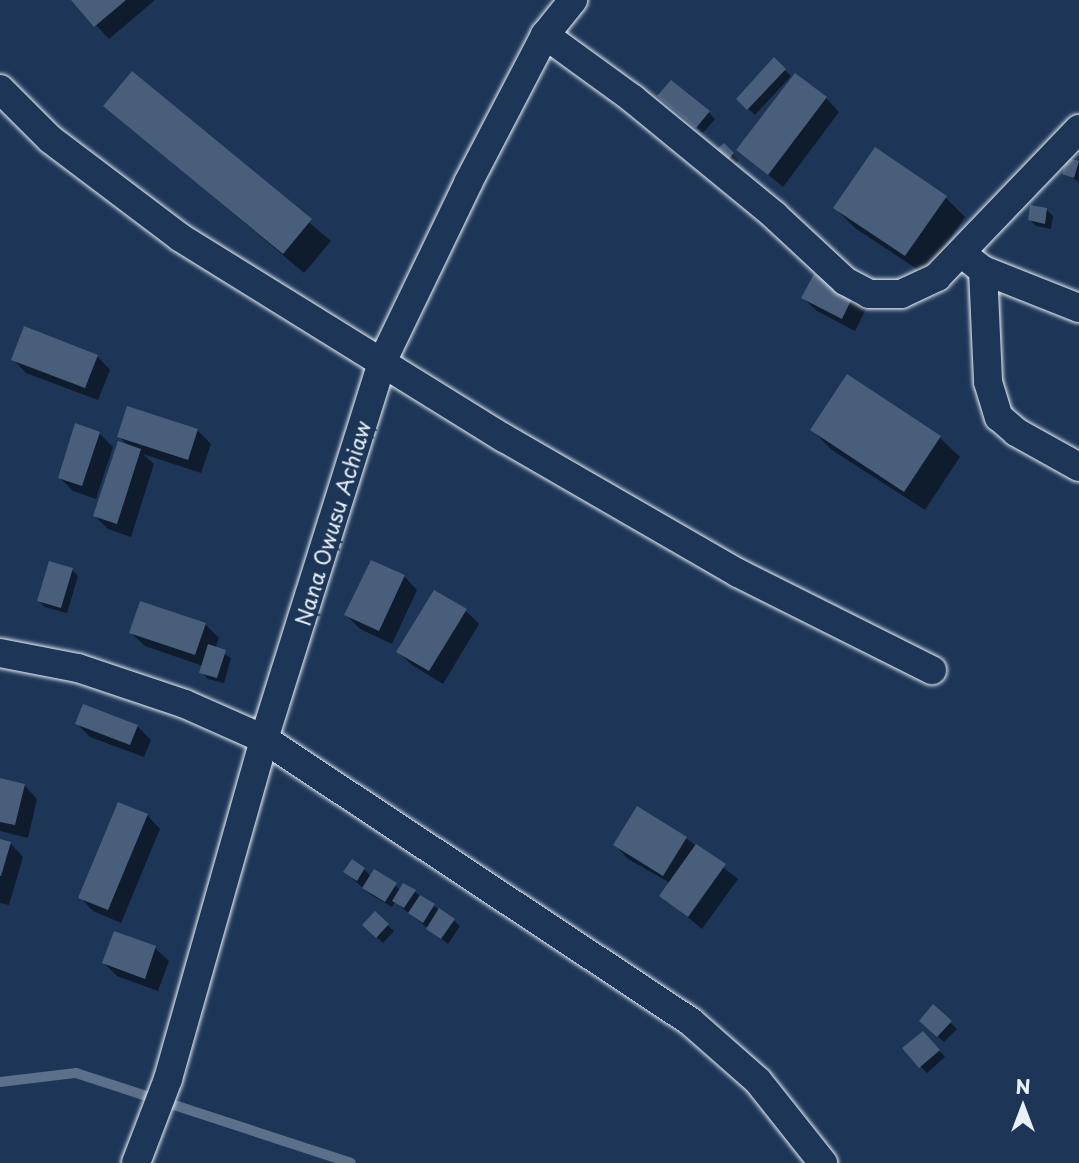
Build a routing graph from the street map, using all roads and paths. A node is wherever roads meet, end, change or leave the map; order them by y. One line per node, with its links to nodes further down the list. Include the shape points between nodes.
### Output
1 (573, 0): 2 (street, Nana Owusu Achiaw)
2 (545, 35): 5 (street, via 633,99 774,215 845,281 869,294 901,294); 7 (street, Nana Owusu Achiaw)
3 (0, 89): 7 (street, via 50,139 181,238)
4 (1079, 129): 5 (street)
5 (973, 262): 6 (street); 8 (street, via 988,382 999,417 1016,432)
6 (1079, 308)
7 (382, 362): 10 (street, via 738,573); 11 (street, Nana Owusu Achiaw)
8 (1079, 467)
9 (0, 653): 11 (street, via 78,668 185,704)
10 (932, 670)
11 (264, 739): 12 (street, Nana Owusu Achiaw, via 168,1079); 13 (street, via 691,1022 758,1081)
12 (140, 1152)
13 (823, 1163)

